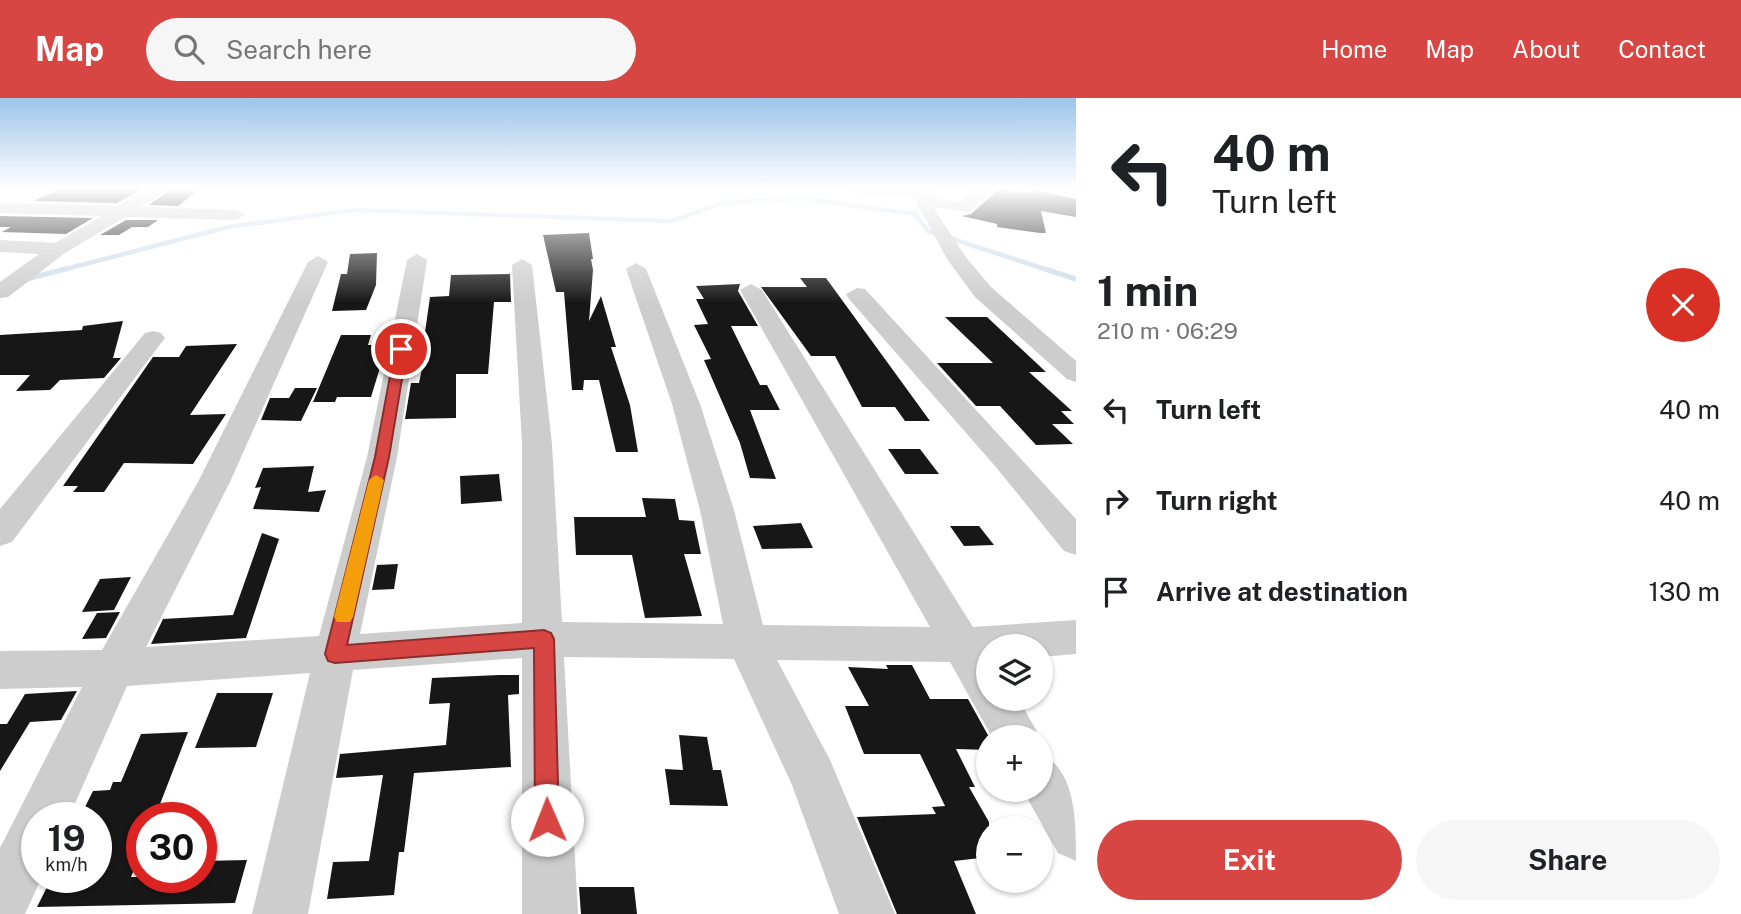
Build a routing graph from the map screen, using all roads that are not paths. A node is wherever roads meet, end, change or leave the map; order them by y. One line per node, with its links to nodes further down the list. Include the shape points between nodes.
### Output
1 (92, 227): 4 (street)
2 (937, 227): 13 (street, via 983,292)
3 (0, 246): 4 (street)
4 (58, 248): 10 (street)
5 (417, 260): 20 (street, via 382,457)
6 (318, 262): 21 (street, via 214,482)
7 (522, 265): 17 (street, via 537,444)
8 (636, 269): 18 (street, via 686,404)
9 (751, 290): 19 (street)
10 (0, 292)
11 (857, 294): 15 (street)
12 (153, 338): 14 (street)
13 (1076, 374)
14 (0, 533)
15 (1076, 542)
16 (1076, 637): 19 (street)
17 (544, 639): 18 (street); 20 (street); 30 (street)
18 (748, 643): 19 (street); 31 (street, via 813,777)
19 (961, 645): 22 (street)
20 (335, 654): 21 (street); 29 (street)
21 (114, 668): 23 (street); 25 (street)
22 (976, 669)
23 (0, 670)
24 (1053, 797): 26 (street)
25 (50, 802)
26 (1076, 835)
27 (21, 863): 28 (street)
28 (0, 906)
29 (280, 914)
30 (550, 914)
31 (867, 914)

